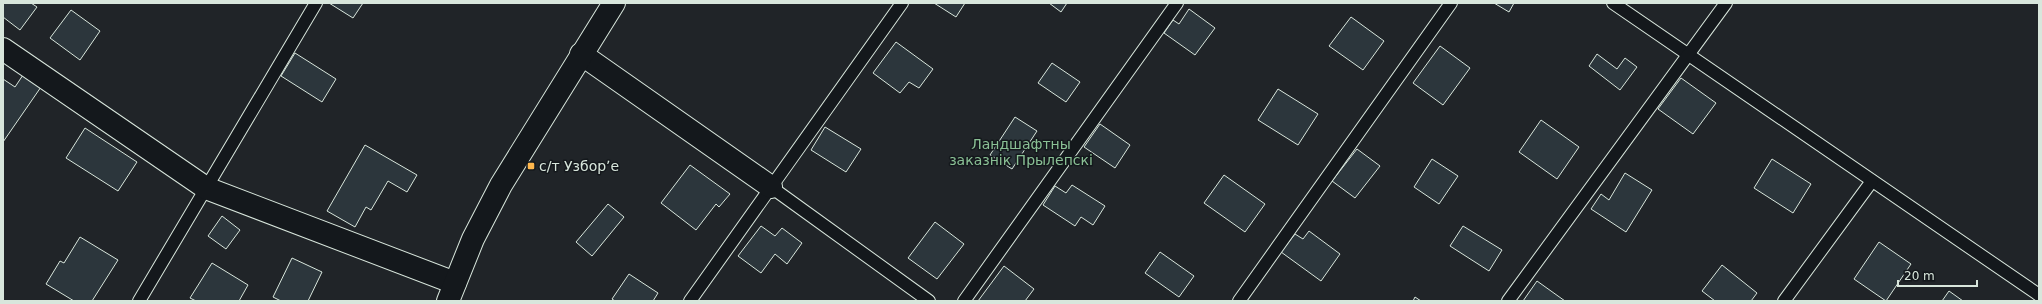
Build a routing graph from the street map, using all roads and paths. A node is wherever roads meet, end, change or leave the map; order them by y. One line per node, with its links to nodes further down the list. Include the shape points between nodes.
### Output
1 (316, 3): 13 (lane)
2 (614, 3): 9 (street)
3 (902, 3): 12 (lane)
4 (1177, 3): 19 (lane)
5 (1451, 3): 20 (lane)
6 (1613, 3): 10 (lane)
7 (1726, 3): 10 (lane)
8 (3, 49): 13 (street)
9 (581, 54): 12 (street); 14 (street, via 501,185 473,239)
10 (1689, 55): 11 (lane); 21 (lane)
11 (1872, 181): 15 (lane); 22 (lane)
12 (771, 187): 17 (lane); 18 (lane)
13 (206, 188): 14 (street); 16 (lane)
14 (451, 292)
15 (2039, 295)
16 (139, 301)
17 (690, 301)
18 (930, 301)
19 (964, 301)
20 (1239, 301)
21 (1508, 301)
22 (1784, 301)

